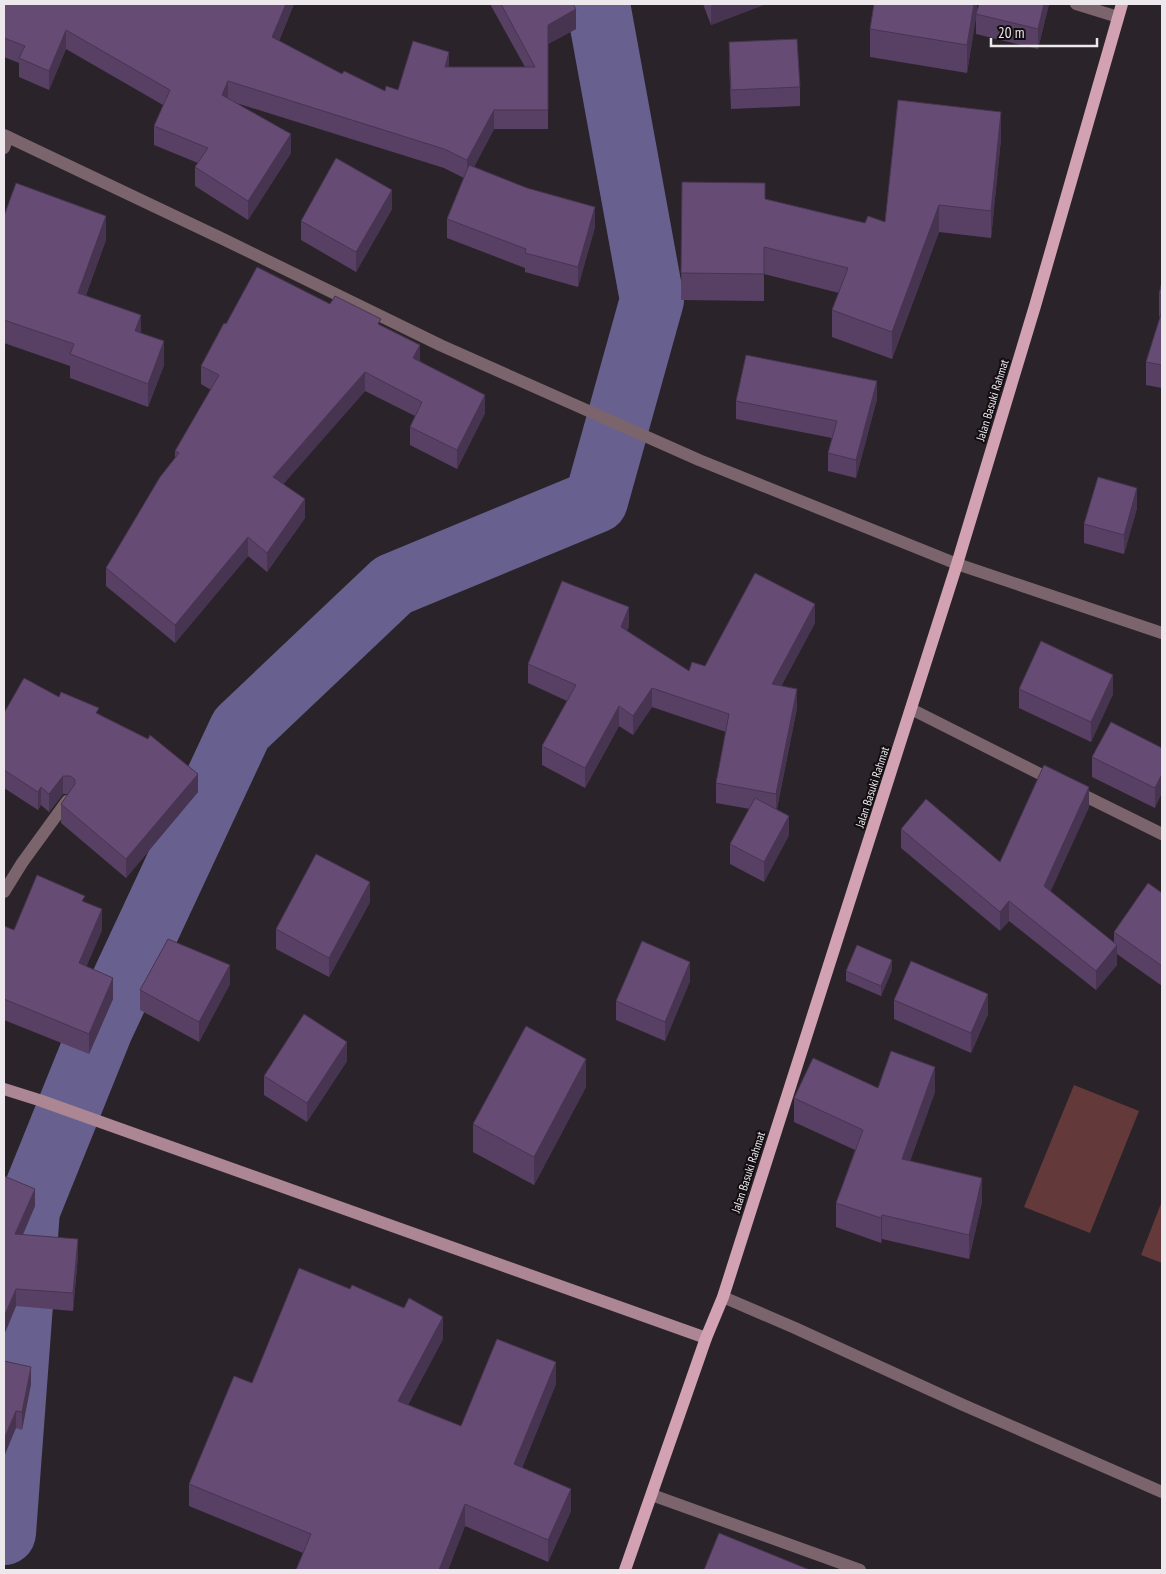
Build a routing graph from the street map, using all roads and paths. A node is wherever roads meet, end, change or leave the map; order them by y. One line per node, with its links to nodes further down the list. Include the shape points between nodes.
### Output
1 (1076, 4): 3 (street)
2 (1122, 4): 3 (main road, Jalan Basuki Rahmat)
3 (1118, 17): 5 (main road, Jalan Basuki Rahmat)
4 (5, 140): 5 (street, via 225,240 440,345 608,420)
5 (957, 564): 6 (street); 7 (main road, Jalan Basuki Rahmat)
6 (1162, 632)
7 (911, 709): 9 (street); 12 (main road, Jalan Basuki Rahmat)
8 (67, 801): 10 (street)
9 (1162, 834)
10 (4, 892)
11 (4, 1089): 13 (main road)
12 (723, 1297): 13 (main road, Jalan Basuki Rahmat); 14 (street)
13 (706, 1338): 15 (main road, Jalan Basuki Rahmat)
14 (1162, 1492)
15 (652, 1495): 16 (main road, Jalan Basuki Rahmat); 17 (street)
16 (625, 1570)
17 (860, 1570)

